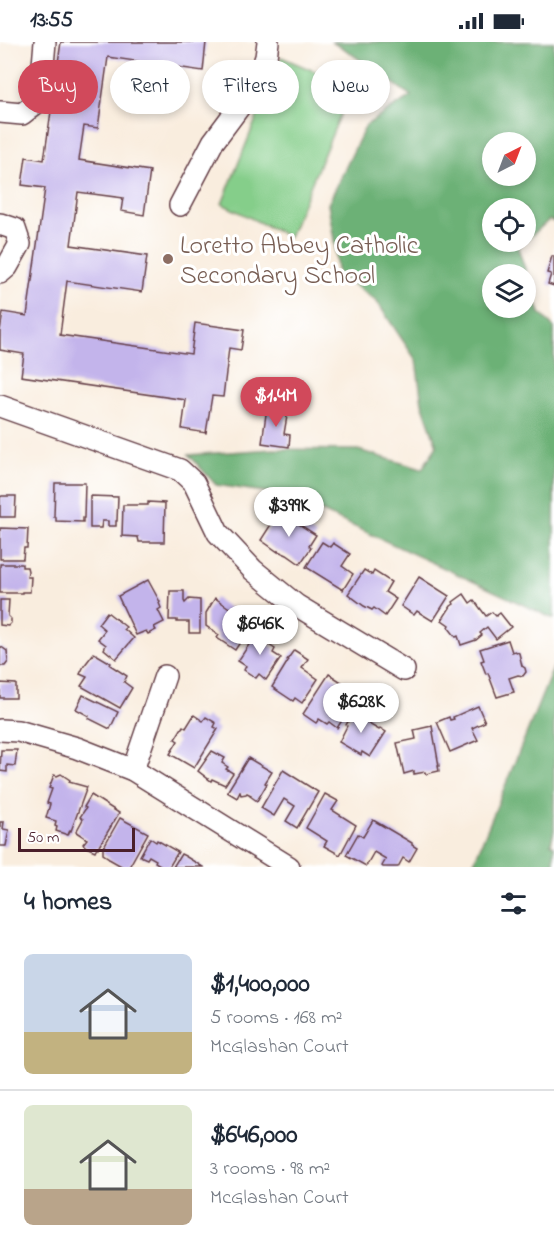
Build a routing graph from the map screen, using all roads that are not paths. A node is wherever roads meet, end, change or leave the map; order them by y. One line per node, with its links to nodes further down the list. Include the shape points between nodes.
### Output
1 (45, 42): 3 (street, via 40,100 22,114)
2 (268, 42): 4 (street, via 257,83 213,142)
3 (0, 112)
4 (180, 205)
5 (0, 224): 6 (street, via 15,229 20,244 8,267)
6 (0, 273)
7 (0, 406): 8 (street, via 180,470 194,483 218,533 253,570 296,605)
8 (404, 670)
9 (165, 676): 11 (street)
10 (0, 730): 11 (street, via 18,731 77,748)
11 (133, 770): 12 (street)
12 (289, 867)

